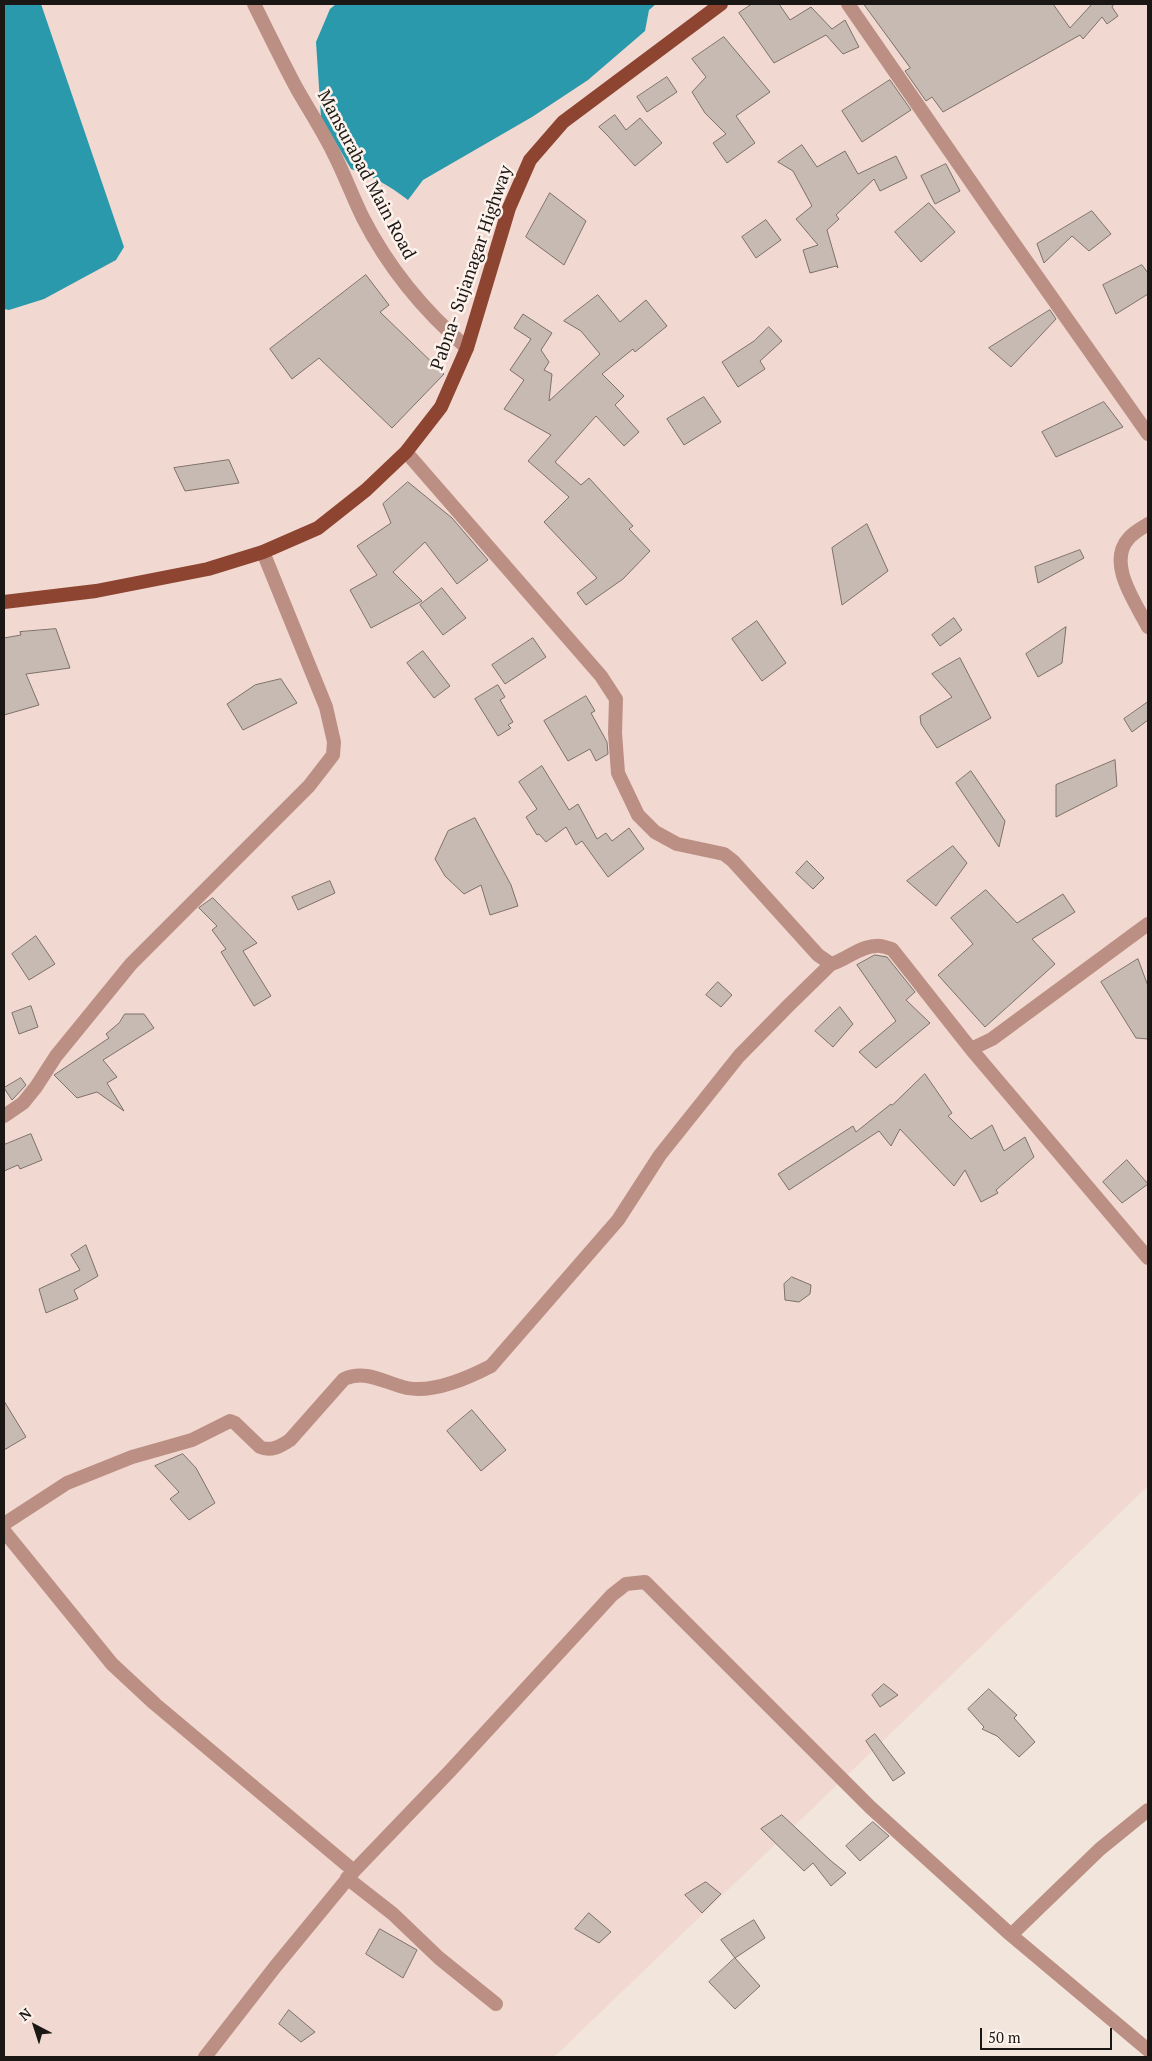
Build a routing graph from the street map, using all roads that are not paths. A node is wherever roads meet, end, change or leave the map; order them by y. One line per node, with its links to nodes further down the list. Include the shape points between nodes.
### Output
1 (254, 4): 4 (street, Mansurabad Main Road, via 386,256 422,306)
2 (721, 4): 4 (main road, Pabna- Sujanagar Highway, via 563,122 530,160 509,208)
3 (848, 4): 5 (street)
4 (467, 348): 6 (main road, Pabna- Sujanagar Highway, via 441,406)
5 (1148, 434)
6 (406, 452): 8 (main road, Pabna- Sujanagar Highway, via 366,490 318,528); 12 (street, via 601,676 616,699 618,773 638,815 655,832 677,844 724,854 818,955)
7 (1148, 524): 10 (street, via 1129,538 1121,552 1127,584)
8 (263, 552): 9 (main road, Pabna- Sujanagar Highway, via 208,569 96,591); 14 (street, via 326,707 334,742 333,755 309,786 131,964 56,1056 23,1103)
9 (4, 602)
10 (1148, 627)
11 (1148, 924): 13 (street, via 992,1039)
12 (831, 964): 13 (street, via 861,949 876,946 892,949); 16 (street, via 739,1056 660,1155 618,1220 491,1366 468,1378 434,1387 408,1388 354,1375 344,1379 290,1440 279,1448 260,1447 230,1421 192,1440 132,1457 67,1483)
13 (971, 1049): 15 (street)
14 (4, 1116)
15 (1148, 1258)
16 (4, 1524)
17 (4, 1531): 19 (street, via 112,1664)
18 (1148, 1810): 20 (street, via 1100,1849)
19 (350, 1874): 20 (street, via 450,1772 612,1595 626,1584 645,1582 870,1807); 21 (street, via 439,1958); 23 (street)
20 (1011, 1935): 22 (street)
21 (496, 2004)
22 (1148, 2050)
23 (205, 2057)

